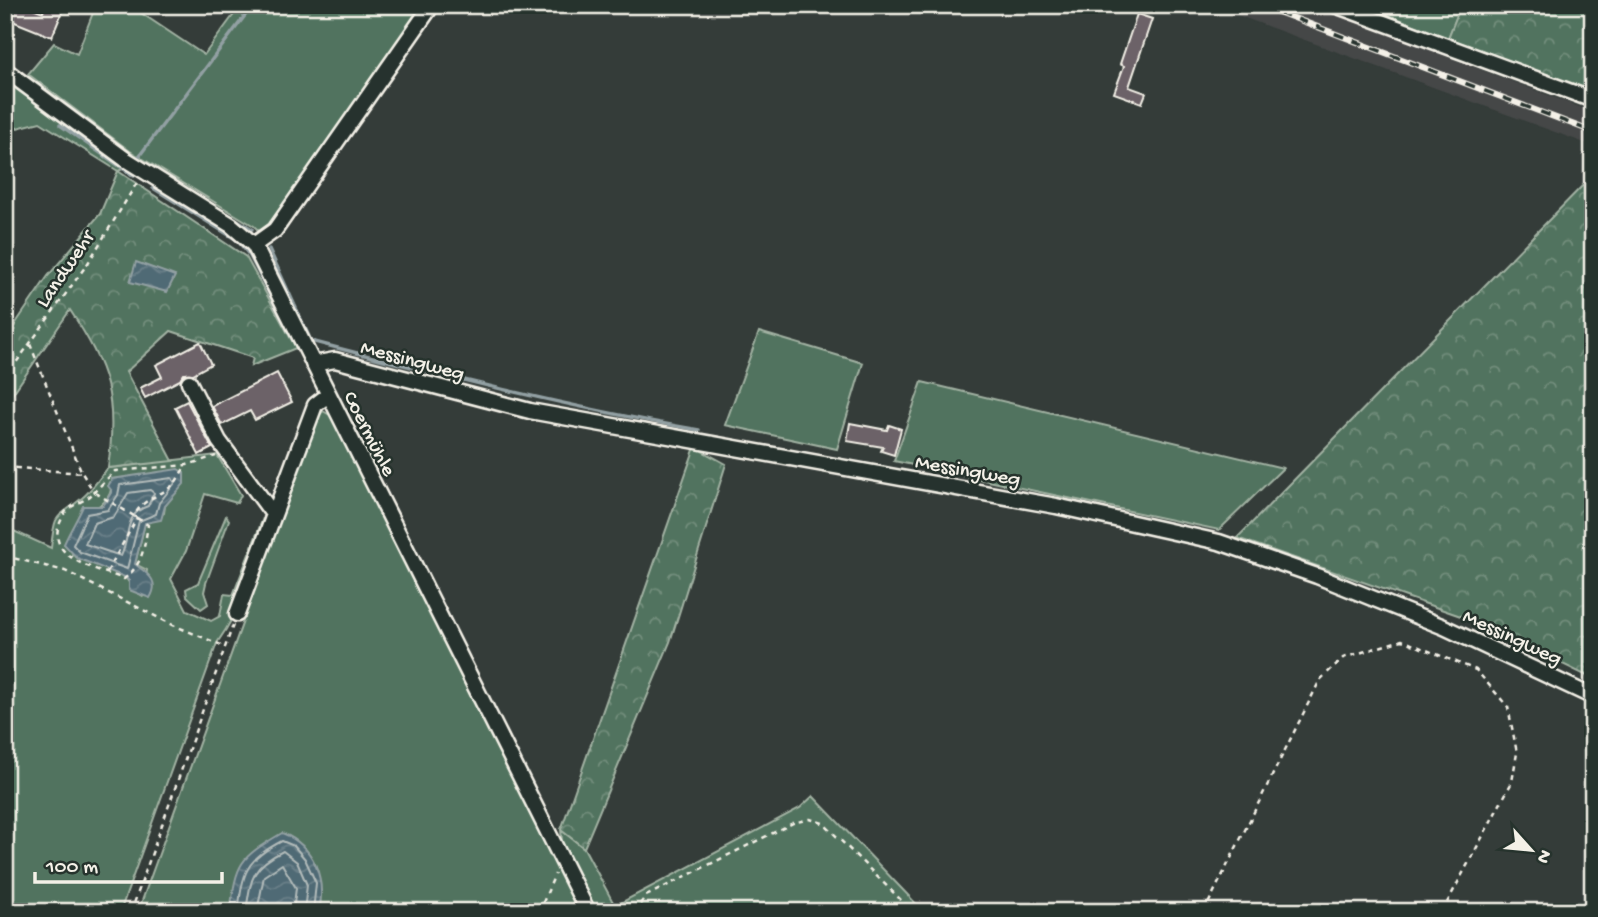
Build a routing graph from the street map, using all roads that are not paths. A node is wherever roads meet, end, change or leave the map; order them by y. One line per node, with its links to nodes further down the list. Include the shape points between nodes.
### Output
1 (432, 5): 5 (street, via 275,230)
2 (1335, 5): 4 (street)
3 (5, 69): 5 (street, Coermühle, via 144,172 231,225)
4 (1593, 100)
5 (254, 245): 6 (street, Coermühle)
6 (313, 364): 8 (street, Coermühle); 11 (street, Messingweg, via 335,360 530,411 1056,506 1219,542 1444,627)
7 (189, 382): 9 (street, via 219,441)
8 (328, 395): 9 (street, via 315,405); 12 (street, Coermühle)
9 (273, 514): 10 (street)
10 (237, 614)
11 (1593, 697)
12 (588, 912)

